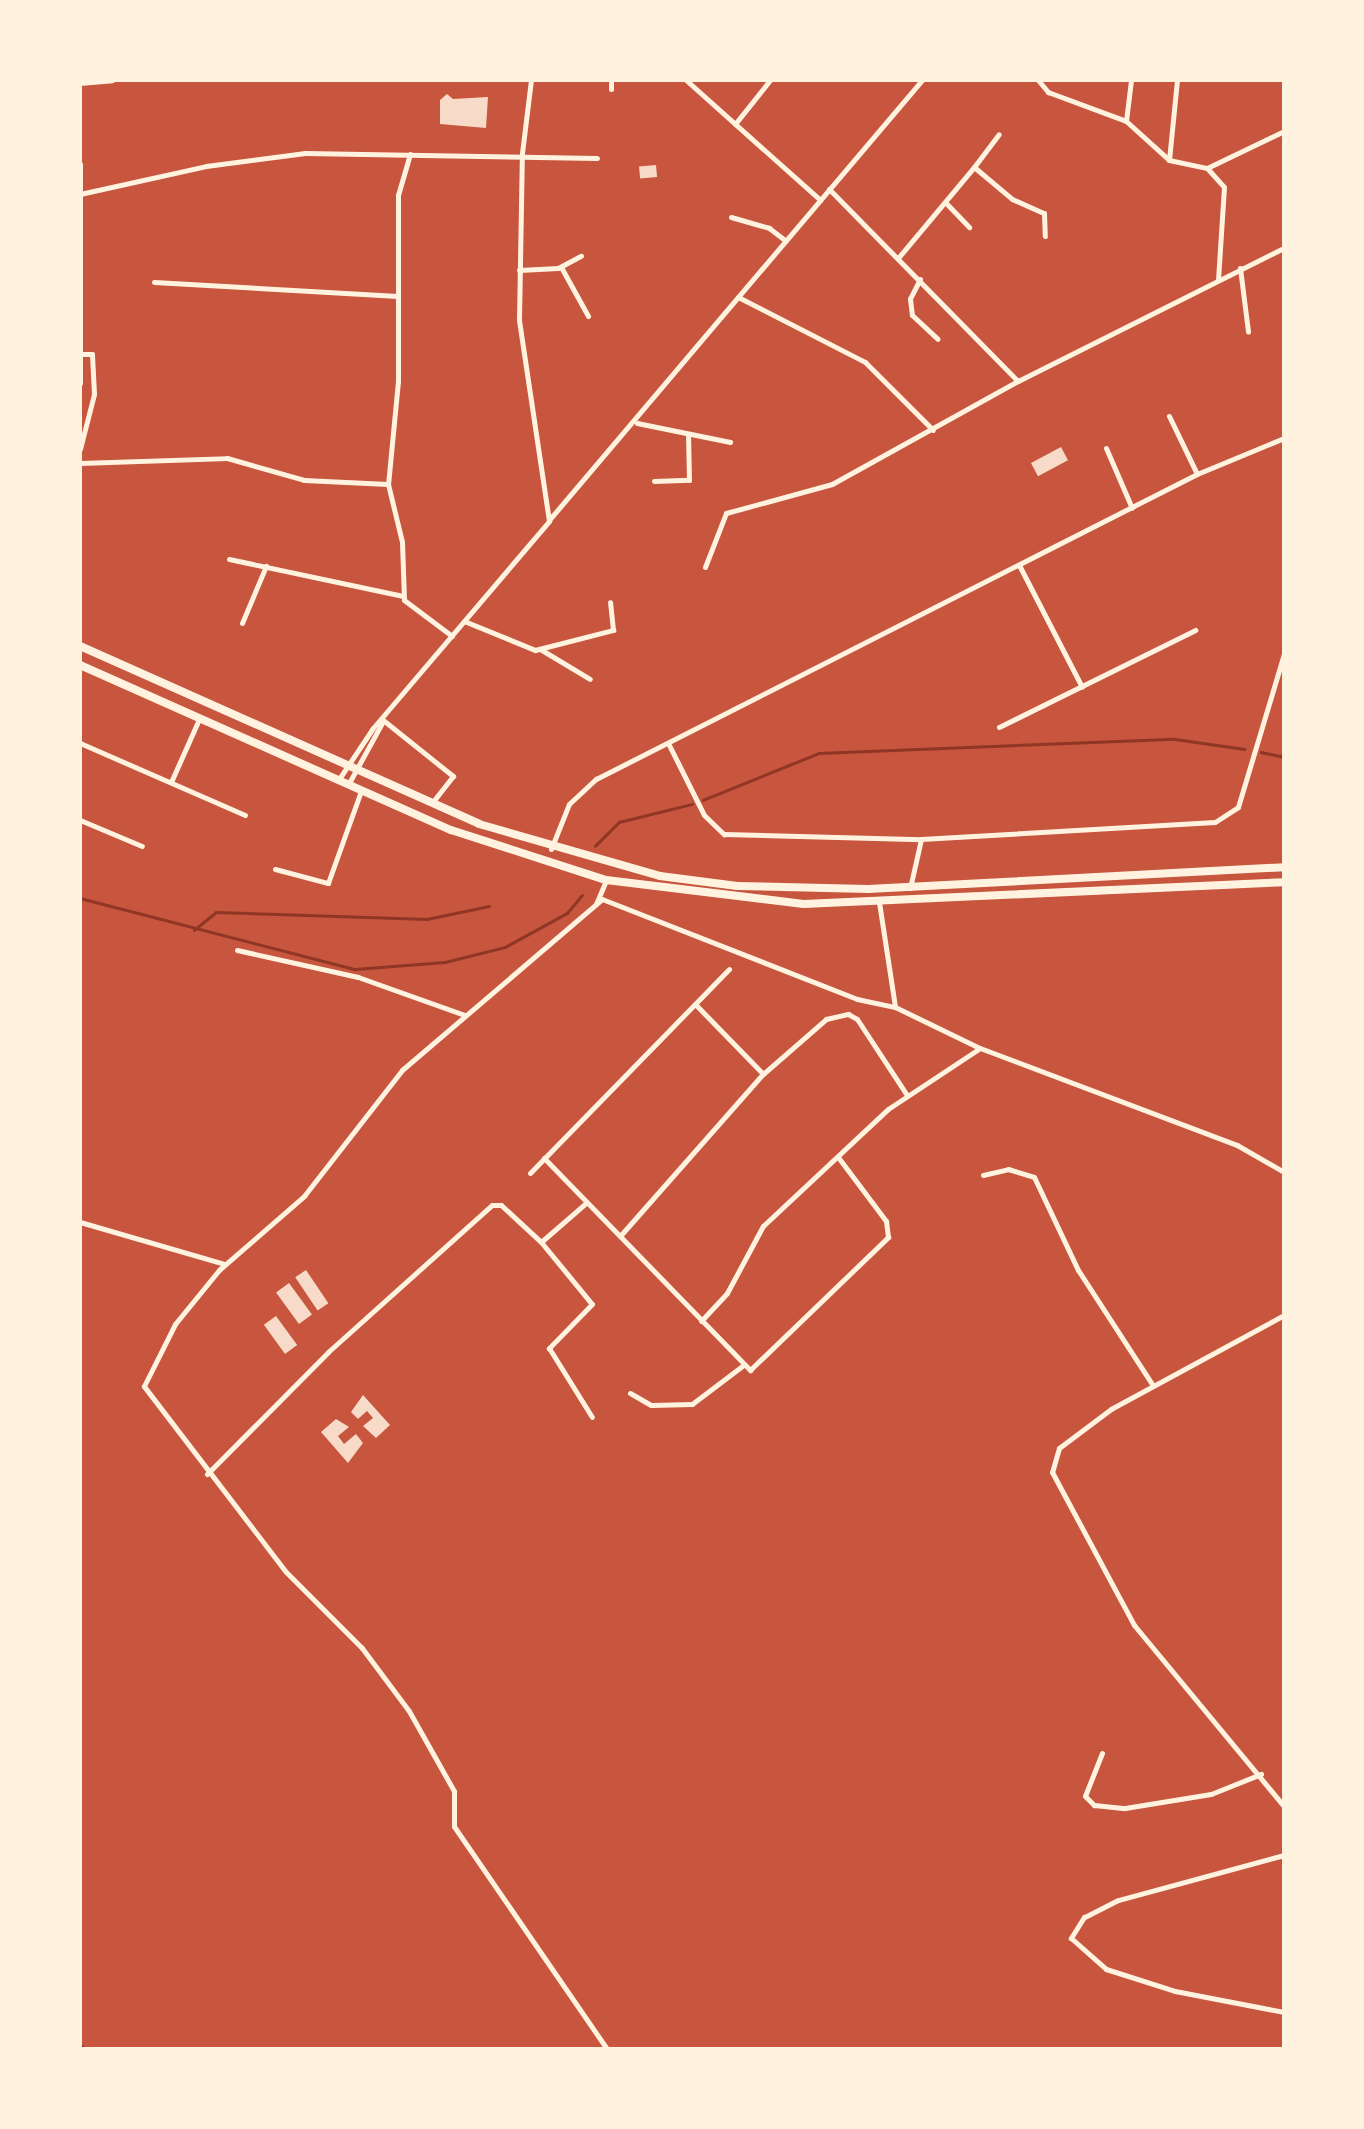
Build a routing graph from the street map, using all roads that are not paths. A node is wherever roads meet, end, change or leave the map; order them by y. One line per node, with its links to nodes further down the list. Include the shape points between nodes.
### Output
1 (112, 80): 10 (street)
2 (531, 80): 17 (street)
3 (612, 80): 11 (street)
4 (686, 80): 13 (street)
5 (770, 80): 13 (street)
6 (922, 80): 23 (street)
7 (1038, 80): 12 (street, via 1048,92)
8 (1131, 80): 12 (street)
9 (1177, 80): 19 (street)
10 (80, 83)
11 (611, 89)
12 (1126, 120): 19 (street)
13 (735, 124): 25 (street)
14 (1284, 131): 22 (street)
15 (999, 134): 21 (street)
16 (410, 154): 17 (street); 24 (street, via 305,153 206,166); 40 (street, via 398,196)
17 (522, 154): 18 (street); 36 (street)
18 (597, 158)
19 (1169, 160): 22 (street)
20 (80, 164): 24 (street)
21 (974, 167): 26 (street); 29 (street, via 1012,199 1044,213)
22 (1207, 168): 38 (street, via 1228,194)
23 (829, 189): 25 (street); 33 (street)
24 (82, 194): 45 (street)
25 (820, 200): 30 (street)
26 (945, 202): 28 (street); 33 (street)
27 (732, 217): 30 (street)
28 (969, 226)
29 (1045, 236)
30 (786, 240): 41 (street)
31 (1284, 248): 35 (street)
32 (582, 256): 34 (street)
33 (898, 258): 37 (street)
34 (562, 267): 36 (street); 42 (street)
35 (1240, 268): 38 (street); 43 (street)
36 (519, 270): 61 (street, via 524,362)
37 (920, 279): 44 (street, via 910,299 912,315); 46 (street)
38 (1218, 279): 46 (street)
39 (154, 282): 40 (street)
40 (398, 296): 59 (street)
41 (738, 298): 49 (street); 50 (street, via 865,362)
42 (588, 316)
43 (1248, 331)
44 (938, 339)
45 (82, 354): 47 (street); 55 (street, via 92,354 94,394)
46 (1018, 381): 50 (street)
47 (80, 384)
48 (1168, 416): 57 (street)
49 (636, 423): 51 (street); 61 (street)
50 (933, 430): 65 (street, via 832,484 722,515)
51 (688, 434): 53 (street); 58 (street, via 689,480)
52 (1284, 438): 57 (street)
53 (730, 442)
54 (1106, 448): 60 (street)
55 (80, 449)
56 (80, 463): 59 (street, via 227,458 304,480)
57 (1197, 474): 60 (street)
58 (654, 480)
59 (388, 484): 66 (street, via 402,542)
60 (1132, 508): 63 (street)
61 (549, 521): 68 (street)
62 (229, 559): 64 (street)
63 (1020, 565): 77 (street); 82 (street)
64 (266, 566): 66 (street); 69 (street)
65 (705, 567)
66 (403, 596): 71 (street)
67 (610, 602): 73 (street, via 613,630)
68 (464, 621): 71 (street); 73 (street)
69 (242, 623)
70 (1195, 630): 77 (street)
71 (452, 636): 79 (street)
72 (80, 646): 83 (main road)
73 (540, 649): 76 (street)
74 (1284, 654): 91 (street, via 1244,792 1228,817 1177,826)
75 (80, 666): 78 (main road)
76 (590, 680)
77 (1082, 688): 80 (street)
78 (199, 719): 85 (street); 86 (main road)
79 (383, 720): 83 (street); 84 (street); 88 (street, via 453,776)
80 (999, 726)
81 (80, 742): 85 (street)
82 (668, 743): 91 (street, via 704,815 724,834); 93 (street, via 575,796)
83 (346, 765): 84 (main road); 86 (street)
84 (356, 769): 86 (street); 88 (main road)
85 (171, 782): 89 (street)
86 (344, 782): 87 (main road)
87 (360, 791): 95 (street, via 328,883); 96 (main road, via 491,845)
88 (432, 803): 93 (main road)
89 (245, 816)
90 (80, 820): 92 (street)
91 (921, 840): 98 (street)
92 (142, 846)
93 (551, 849): 98 (main road, via 660,876 737,886)
94 (1284, 867): 98 (main road)
95 (275, 869)
96 (606, 880): 99 (main road, via 732,899); 100 (street)
97 (1284, 882): 99 (main road)
98 (910, 888)
99 (879, 902): 104 (street)
100 (596, 904): 104 (street, via 607,899 857,1000); 105 (street)
101 (237, 950): 105 (street, via 358,977)
102 (730, 968): 103 (street)
103 (696, 1005): 107 (street); 110 (street)
104 (895, 1007): 106 (street)
105 (465, 1014): 118 (street, via 388,1086 304,1196)
106 (980, 1048): 108 (street, via 950,1074); 111 (street, via 1237,1145)
107 (763, 1074): 108 (street, via 826,1019 848,1014); 116 (street)
108 (908, 1095): 109 (street)
109 (838, 1157): 120 (street, via 762,1226 727,1294); 121 (street, via 886,1221 884,1248 755,1368)
110 (544, 1158): 112 (street); 114 (street)
111 (1284, 1172)
112 (530, 1173)
113 (983, 1174): 122 (street, via 1008,1169 1034,1177 1078,1270)
114 (586, 1203): 116 (street); 117 (street)
115 (80, 1222): 118 (street)
116 (620, 1236): 120 (street)
117 (541, 1242): 124 (street, via 592,1304 549,1348); 125 (street, via 501,1205 492,1205 341,1340)
118 (225, 1264): 125 (street, via 175,1324 144,1386)
119 (1284, 1315): 122 (street)
120 (700, 1322): 121 (street)
121 (742, 1366): 123 (street, via 692,1404 652,1405)
122 (1152, 1384): 127 (street, via 1060,1448 1052,1472 1134,1626)
123 (630, 1394)
124 (592, 1417)
125 (207, 1474): 131 (street, via 410,1712 454,1791 454,1826)
126 (1102, 1753): 127 (street, via 1085,1796 1094,1805 1125,1808 1210,1794)
127 (1261, 1774): 128 (street)
128 (1284, 1806)
129 (1284, 1855): 130 (street, via 1118,1900 1084,1917 1071,1938 1106,1969)
130 (1284, 2012)
131 (607, 2049)

